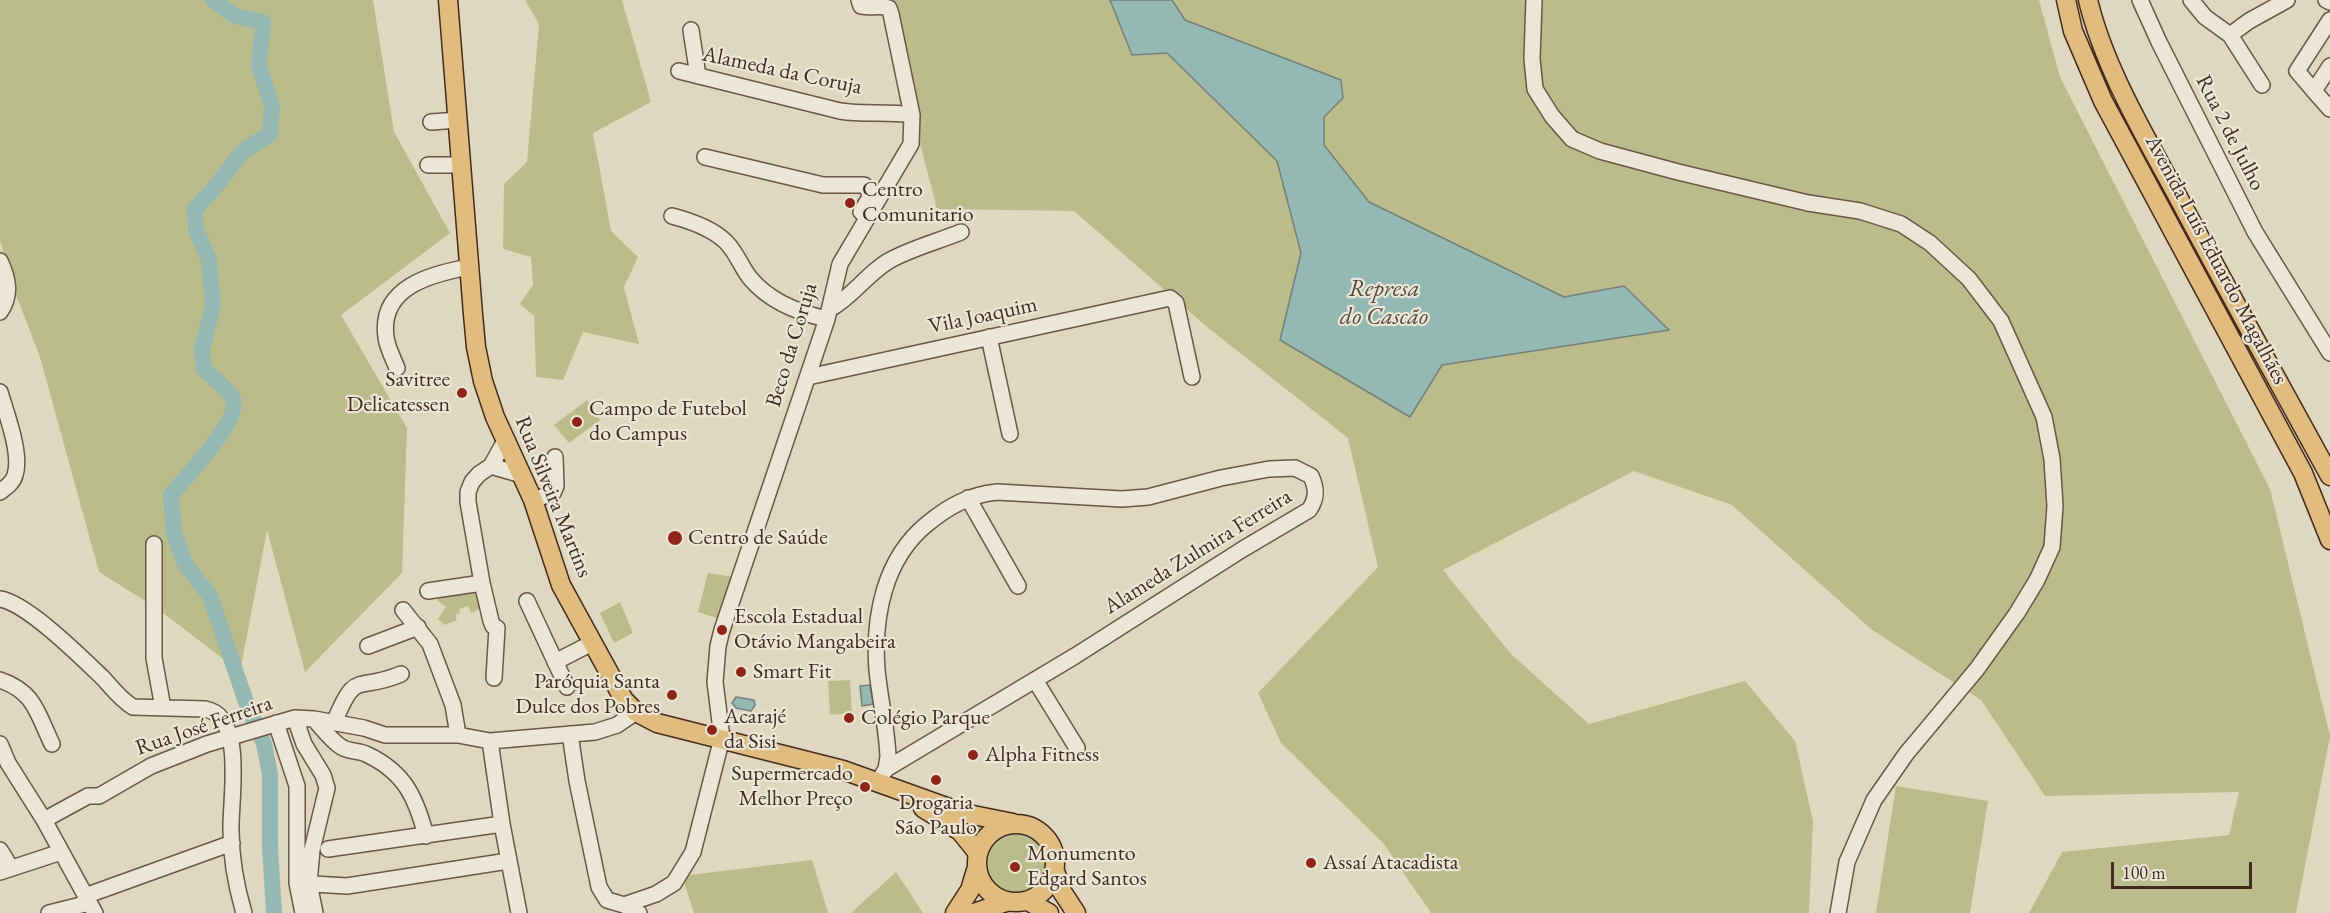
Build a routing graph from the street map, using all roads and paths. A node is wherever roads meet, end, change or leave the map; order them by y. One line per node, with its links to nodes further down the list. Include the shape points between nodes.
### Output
1 (448, 0): 21 (main road, Rua Silveira Martins)
2 (859, 0): 20 (street, Beco da Coruja, via 861,6 889,8)
3 (1534, 0): 109 (street, via 1535,89 1551,116 1572,138 1600,151 1678,172 1808,203 1860,211 1901,224 1930,243 1969,279 2001,321 2044,417 2055,506 2052,547 2017,613 1874,800 1847,862)
4 (2066, 0): 49 (main road, Avenida Luís Eduardo Magalhães, via 2073,31 2103,100 2298,463)
5 (2088, 0): 45 (main road, Avenida Luís Eduardo Magalhães, via 2110,63 2150,146)
6 (2140, 0): 34 (street, Rua 2 de Julho, via 2256,232)
7 (2191, 0): 13 (street, via 2205,17)
8 (2287, 0): 13 (street)
9 (2326, 0): 10 (street)
10 (2330, 2)
11 (2330, 20): 18 (street, via 2297,69)
12 (691, 30): 16 (street)
13 (2230, 35): 17 (street)
14 (2330, 66): 18 (street)
15 (679, 71): 16 (street, Alameda da Coruja)
16 (698, 76): 20 (street, Alameda da Coruja, via 855,114)
17 (2262, 85)
18 (2314, 91): 19 (street)
19 (2330, 109)
20 (912, 115): 29 (street, Beco da Coruja, via 907,153)
21 (458, 120): 22 (street); 25 (main road, Rua Silveira Martins)
22 (431, 122)
23 (705, 157): 29 (street, via 824,185 859,183 868,188 870,197 847,235)
24 (428, 165): 25 (street)
25 (462, 165): 30 (main road, Rua Silveira Martins)
26 (672, 216): 32 (street, via 726,242 749,277 779,302 800,311)
27 (961, 232): 32 (street, via 888,261)
28 (0, 261): 31 (street, via 9,289)
29 (840, 264): 32 (street, Beco da Coruja)
30 (469, 267): 35 (street, via 422,279 396,297 389,310 386,337); 41 (main road, Rua Silveira Martins, via 483,381)
31 (0, 312)
32 (828, 314): 37 (street, Beco da Coruja)
33 (989, 337): 36 (street, Vila Joaquim, via 1167,298 1176,303); 37 (street, Vila Joaquim); 40 (street)
34 (2330, 354)
35 (398, 368)
36 (1192, 376)
37 (808, 377): 75 (street, Beco da Coruja, via 748,546 718,646 715,682)
38 (0, 392): 39 (street)
39 (2, 410): 46 (street, via 12,436 17,467 14,479)
40 (1010, 434)
41 (506, 439): 43 (street); 44 (main road, Rua Silveira Martins)
42 (555, 457): 48 (street, via 553,493)
43 (490, 466): 44 (street); 51 (street, via 479,474 468,492)
44 (522, 475): 48 (main road, Rua Silveira Martins)
45 (2330, 476)
46 (0, 492)
47 (968, 498): 52 (street); 64 (street, Alameda Zulmira Ferreira, via 997,492 1148,497 1221,478 1285,468 1307,472 1315,483 1314,504 1309,510); 80 (street, Alameda Zulmira Ferreira, via 939,515 909,542 897,557 886,584 878,628 877,668 888,745)
48 (533, 500): 58 (main road, Rua Silveira Martins, via 561,585)
49 (2330, 540)
50 (154, 544): 66 (street, via 154,658)
51 (482, 583): 53 (street); 62 (street, via 491,621 497,628)
52 (1018, 586)
53 (428, 591)
54 (0, 599): 66 (street, via 34,617 129,705)
55 (527, 601): 60 (street)
56 (403, 610): 57 (street)
57 (418, 627): 59 (street); 73 (street, via 430,644 450,697)
58 (592, 643): 60 (street); 67 (main road, Rua Silveira Martins, via 616,690)
59 (368, 646)
60 (555, 662): 65 (street)
61 (401, 674): 71 (street, via 351,687)
62 (494, 678)
63 (0, 680): 78 (street, via 31,699)
64 (1035, 680): 79 (street); 80 (street, Alameda Zulmira Ferreira)
65 (567, 687)
66 (163, 708): 74 (street, via 205,708 217,712)
67 (636, 712): 72 (street, Rua José Ferreira, via 607,730); 75 (main road, Rua Silveira Martins, via 657,723)
68 (295, 718): 69 (street, Rua José Ferreira); 70 (street, Rua José Ferreira); 94 (street, via 327,788)
69 (314, 719): 71 (street, Rua José Ferreira); 85 (street, via 341,747 372,757 406,784)
70 (276, 723): 74 (street, Rua José Ferreira); 94 (street, via 297,786)
71 (334, 723): 73 (street, Rua José Ferreira, via 385,735)
72 (570, 734): 76 (street, Rua José Ferreira); 98 (street, via 596,878 607,900)
73 (458, 735): 76 (street, Rua José Ferreira)
74 (231, 737): 82 (street, Rua José Ferreira, via 151,766 99,796 88,796); 86 (street)
75 (722, 738): 80 (main road, Rua Silveira Martins, via 843,770); 98 (street, via 693,852 682,872 666,889)
76 (490, 741): 84 (street)
77 (0, 744): 82 (street)
78 (51, 744)
79 (1077, 748)
80 (882, 776): 81 (main road, Rua Silveira Martins)
81 (906, 794): 83 (main road, Rua Silveira Martins, via 963,813); 91 (main road, Rua Silveira Martins, via 960,831)
82 (44, 820): 89 (street)
83 (1013, 823): 91 (main road, via 997,828 985,838); 93 (main road, via 1031,826 1046,837 1055,853)
84 (502, 824): 85 (street); 90 (street)
85 (426, 836): 87 (street)
86 (232, 843): 97 (street); 100 (street)
87 (328, 849)
88 (0, 850): 92 (street)
89 (61, 852): 92 (street); 97 (street)
90 (508, 861): 94 (street, via 347,886); 103 (street)
91 (977, 861): 96 (main road, via 982,884); 105 (main road, via 970,890)
92 (6, 870)
93 (1055, 871): 95 (main road, via 1045,890); 108 (main road, via 1061,890)
94 (303, 883): 101 (street); 102 (street)
95 (1028, 901): 96 (main road); 107 (main road)
96 (1006, 902): 106 (main road)
97 (90, 904): 99 (street)
98 (624, 905): 104 (street)
99 (49, 913)
100 (242, 913)
101 (303, 913)
102 (315, 913)
103 (519, 913)
104 (639, 913)
105 (955, 913)
106 (974, 913)
107 (1049, 913)
108 (1076, 913)
109 (1838, 913)

